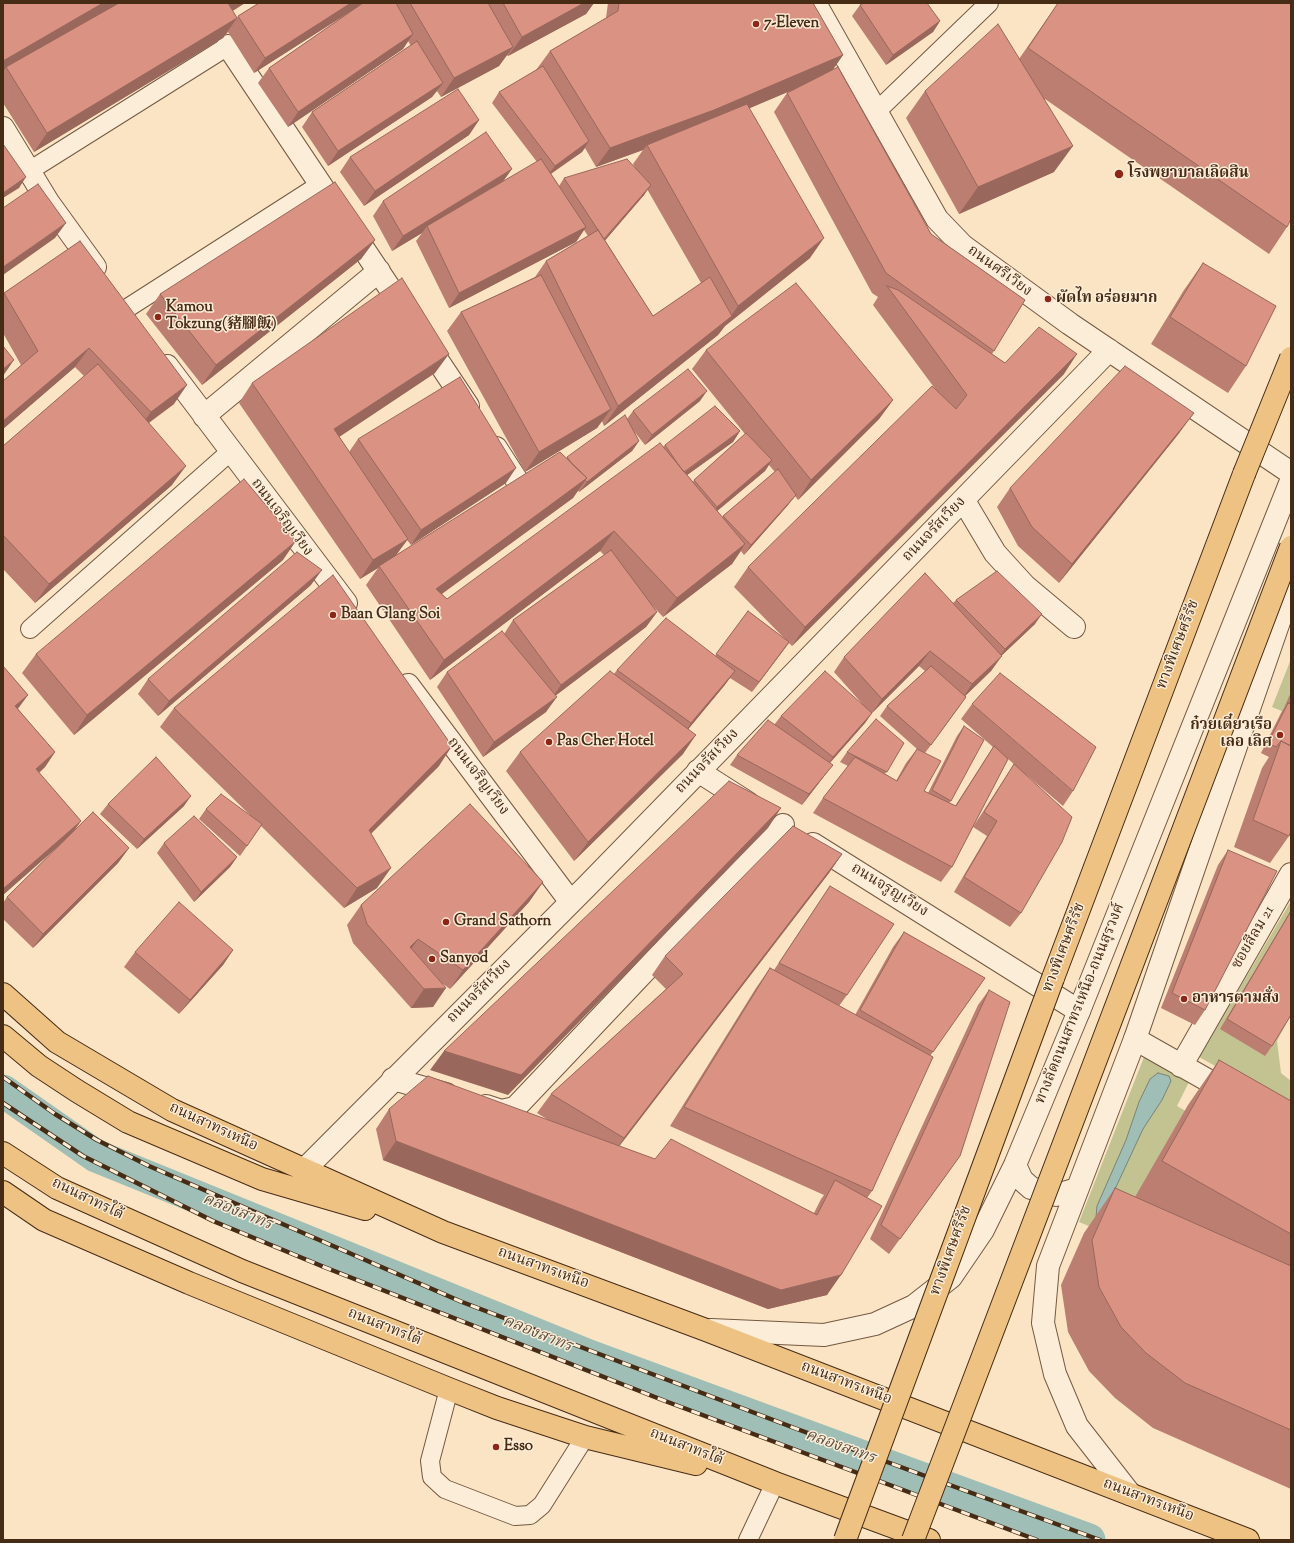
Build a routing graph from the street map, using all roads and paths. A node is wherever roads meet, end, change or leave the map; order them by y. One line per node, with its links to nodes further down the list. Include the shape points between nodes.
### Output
1 (815, 3): 4 (street, ถนนศรีเวียง)
2 (990, 3): 4 (lane)
3 (228, 46): 6 (lane); 7 (street)
4 (877, 111): 12 (street, ถนนศรีเวียง, via 942,225 963,246)
5 (3, 128): 6 (street)
6 (29, 171): 9 (street, via 48,202)
7 (321, 184): 8 (street); 9 (lane)
8 (379, 271): 14 (street); 17 (street)
9 (126, 309): 10 (street)
10 (140, 328)
11 (154, 347): 14 (street, ถนนเจริญเวียง)
12 (1109, 350): 16 (street, ถนนศรีเวียง); 19 (street, ถนนจรัสเวียง)
13 (1291, 358): 49 (main road, ทางพิเศษศรีรัช, bridge, via 1244,474 1059,963)
14 (204, 416): 15 (street, ถนนเจริญเวียง)
15 (231, 451): 22 (street, ถนนเจริญเวียง); 24 (lane)
16 (1291, 474)
17 (516, 479)
18 (1291, 481): 31 (street, ทางลัดถนนสาทรเหนือ-ถนนสุรวงศ์)
19 (964, 500): 23 (street, via 995,554 1025,586); 26 (street, ถนนจรัสเวียง)
20 (1291, 547): 50 (main road, bridge)
21 (1291, 587): 33 (street)
22 (358, 619)
23 (1074, 628)
24 (30, 629)
25 (396, 669): 29 (street, ถนนเจริญเวียง)
26 (698, 771): 27 (street, ถนนจรูญเวียง); 29 (street, ถนนจรัสเวียง)
27 (783, 825): 31 (street, ถนนจรูญเวียง); 35 (street, via 515,1108 501,1111)
28 (1291, 874): 34 (street, ซอยสีลม 21)
29 (570, 901): 35 (street, ถนนจรัสเวียง)
30 (3, 994): 39 (main road, ถนนสาทรเหนือ, via 57,1042 172,1110)
31 (1079, 1011): 38 (street, ทางลัดถนนสาทรเหนือ-ถนนสุรวงศ์)
32 (3, 1036): 42 (main road, ถนนสาทรเหนือ, via 39,1066 128,1122 262,1180)
33 (1135, 1039): 34 (street); 40 (street)
34 (1181, 1066): 36 (street)
35 (393, 1079): 39 (street, ถนนจรัสเวียง)
36 (1250, 1104)
37 (3, 1153): 46 (main road, ถนนสาทรใต้, via 57,1188 242,1271)
38 (1015, 1165): 40 (street, via 1022,1180 1031,1188 1056,1196); 43 (street, ทางลัดถนนสาทรเหนือ-ถนนสุรวงศ์, via 983,1230 950,1277 914,1306 875,1324 824,1336)
39 (304, 1170): 42 (main road, ถนนสาทรเหนือ)
40 (1077, 1189): 47 (street, via 1048,1266 1043,1323 1055,1374 1077,1426)
41 (3, 1192): 44 (main road, ถนนสาทรใต้, via 44,1220 189,1283)
42 (443, 1232): 43 (main road, ถนนสาทรเหนือ)
43 (706, 1330): 47 (main road, ถนนสาทรเหนือ)
44 (449, 1389): 45 (main road, ถนนสาทรใต้); 45 (lane, via 430,1461 432,1477 444,1489 514,1516 530,1515 542,1505)
45 (585, 1437): 46 (main road, ถนนสาทรใต้)
46 (775, 1483): 48 (lane); 51 (main road, ถนนสาทรใต้)
47 (1130, 1494): 52 (main road, ถนนสาทรเหนือ)
48 (748, 1540)
49 (845, 1540)
50 (913, 1540)
51 (929, 1540)
52 (1248, 1540)

